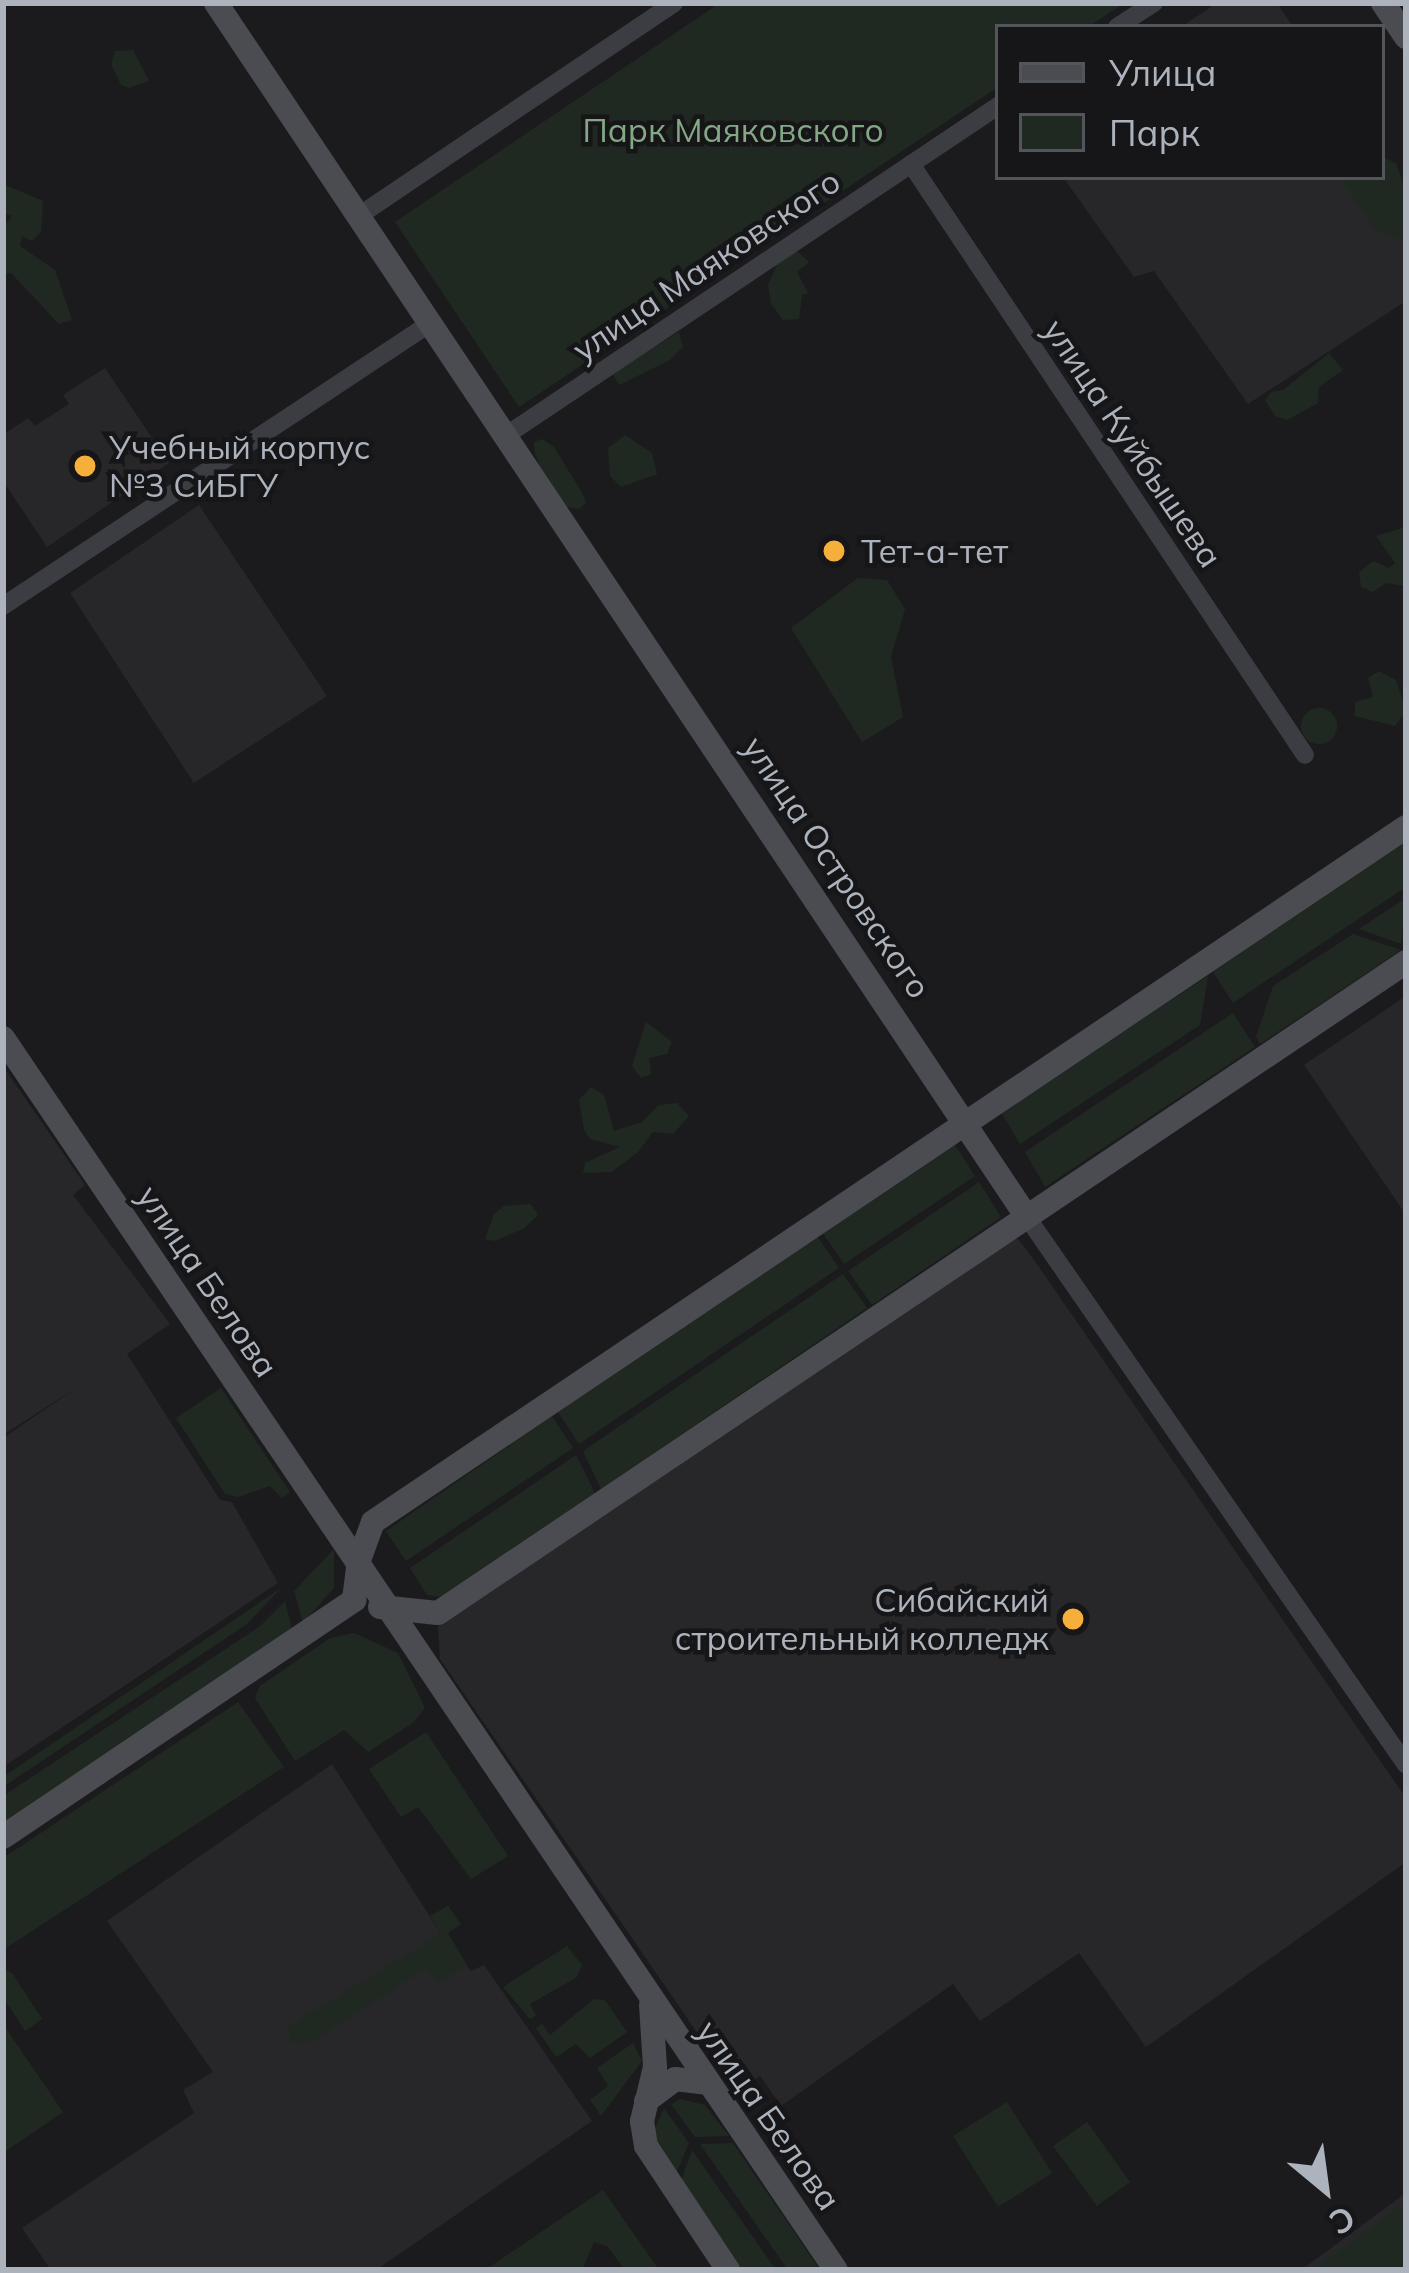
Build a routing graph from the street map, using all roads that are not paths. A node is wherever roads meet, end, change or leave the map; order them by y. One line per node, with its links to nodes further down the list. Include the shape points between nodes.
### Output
1 (216, 3): 9 (main road, улица Островского)
2 (674, 3): 9 (street)
3 (1154, 3): 5 (street)
4 (1383, 3): 6 (main road)
5 (1122, 24)
6 (1406, 37)
7 (995, 108): 8 (street, улица Маяковского)
8 (910, 164): 11 (street, улица Маяковского); 13 (street, улица Куйбышева)
9 (360, 215): 10 (main road, улица Островского)
10 (432, 322): 11 (main road, улица Островского); 12 (street)
11 (508, 434): 17 (main road, улица Островского)
12 (3, 606)
13 (1305, 755)
14 (1406, 827): 17 (main road)
15 (1406, 962): 18 (main road)
16 (3, 1038): 20 (main road, улица Белова)
17 (967, 1122): 18 (main road, улица Островского); 19 (main road)
18 (1027, 1217): 24 (main road); 26 (street, улица Островского)
19 (373, 1522): 20 (main road); 21 (main road)
20 (336, 1527): 21 (main road, улица Белова)
21 (359, 1560): 22 (main road); 23 (main road, улица Белова)
22 (354, 1600): 23 (main road); 27 (main road)
23 (392, 1611): 24 (main road); 25 (main road, улица Белова)
24 (438, 1613): 25 (main road)
25 (422, 1659): 28 (main road, улица Белова)
26 (1406, 1765)
27 (3, 1837)
28 (648, 1996): 29 (main road, улица Белова); 32 (main road, улица Белова, via 656,2067)
29 (679, 2042): 30 (main road); 31 (main road, улица Белова)
30 (675, 2079): 31 (main road); 32 (main road)
31 (707, 2083): 34 (main road, улица Белова)
32 (646, 2101): 33 (main road, улица Белова, via 642,2121 652,2158)
33 (728, 2270)
34 (836, 2270)

